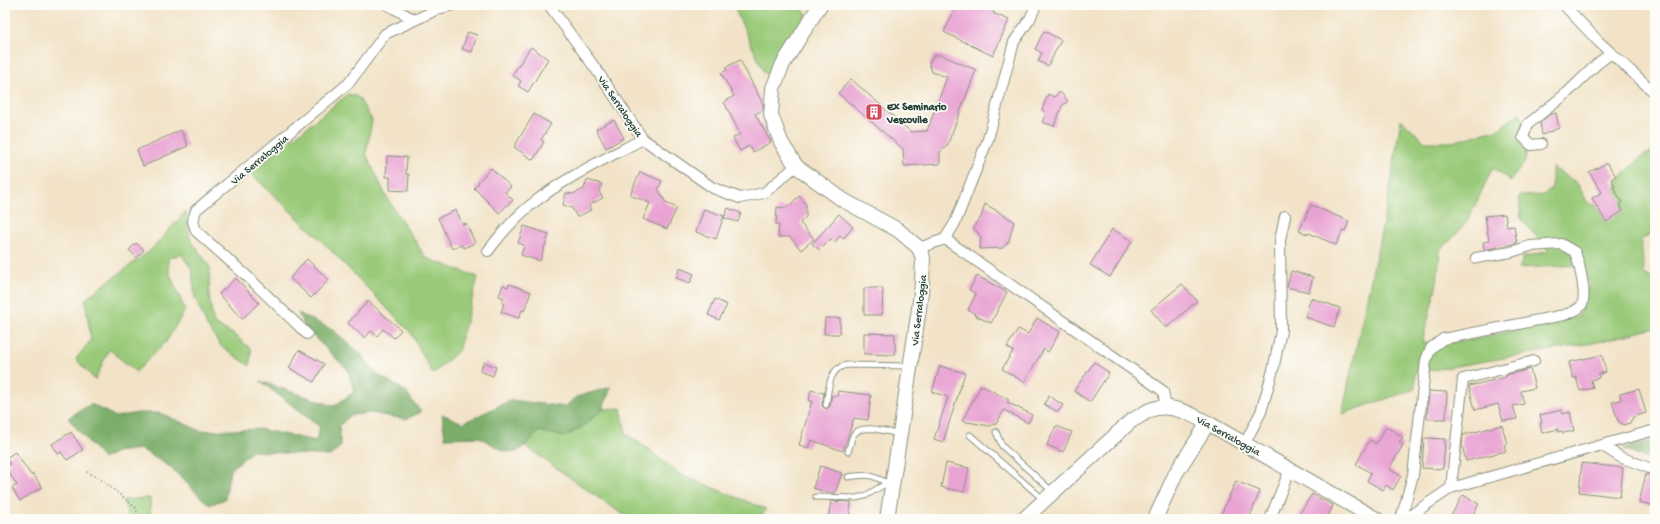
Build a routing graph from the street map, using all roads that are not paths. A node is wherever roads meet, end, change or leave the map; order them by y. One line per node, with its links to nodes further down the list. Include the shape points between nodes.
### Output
1 (388, 5): 7 (street)
2 (453, 5): 7 (street, Via Serraloggia)
3 (549, 5): 10 (street, Via Serraloggia)
4 (820, 5): 12 (main road, via 783,64 773,88 771,115 781,142)
5 (1036, 5): 14 (street, via 1014,42 988,139 955,223)
6 (1564, 5): 8 (street)
7 (415, 20): 18 (street, Via Serraloggia, via 385,34 349,84 196,210 193,221 196,231)
8 (1611, 53): 9 (street); 11 (street, via 1528,124 1523,136 1531,145)
9 (1655, 93)
10 (643, 139): 12 (street, Via Serraloggia, via 713,188 740,198 764,193); 16 (street, via 570,176 531,204)
11 (1541, 144)
12 (796, 166): 15 (main road, via 843,200 898,230)
13 (1285, 216): 28 (street, via 1280,240 1281,330 1261,412)
14 (945, 238): 15 (street); 22 (street, via 1163,391)
15 (919, 248): 20 (main road, Via Serraloggia, via 923,258 922,283)
16 (488, 250)
17 (1476, 258): 43 (street, via 1530,246 1561,244 1576,252 1584,296 1582,305 1564,315 1443,339 1431,348 1423,378 1413,475)
18 (307, 334)
19 (1534, 361): 35 (street, via 1463,379)
20 (911, 366): 21 (lane, via 840,366 830,379); 26 (main road, Via Serraloggia)
21 (826, 405)
22 (1166, 407): 23 (main road, Via Serraloggia, via 1189,413); 36 (main road, Via Serraloggia, via 1151,409 1131,421)
23 (1208, 423): 28 (main road, Via Serraloggia); 40 (main road, via 1176,473)
24 (1655, 430): 29 (street)
25 (996, 432): 36 (lane, via 1002,446)
26 (900, 434): 30 (lane, via 863,428 855,434); 34 (main road, Via Serraloggia)
27 (970, 435): 36 (lane)
28 (1245, 443): 31 (main road, Via Serraloggia)
29 (1603, 446): 32 (street, via 1620,457); 35 (street)
30 (848, 452)
31 (1290, 469): 41 (street); 42 (main road, Via Serraloggia)
32 (1655, 470)
33 (848, 477): 34 (lane, via 866,474)
34 (890, 484): 37 (lane, via 856,498); 38 (main road, Via Serraloggia)
35 (1451, 488): 44 (street)
36 (1049, 496): 39 (main road, Via Serraloggia)
37 (816, 497)
38 (887, 519)
39 (1024, 519)
40 (1155, 519)
41 (1270, 519)
42 (1376, 519)
43 (1401, 519)
44 (1404, 519)

